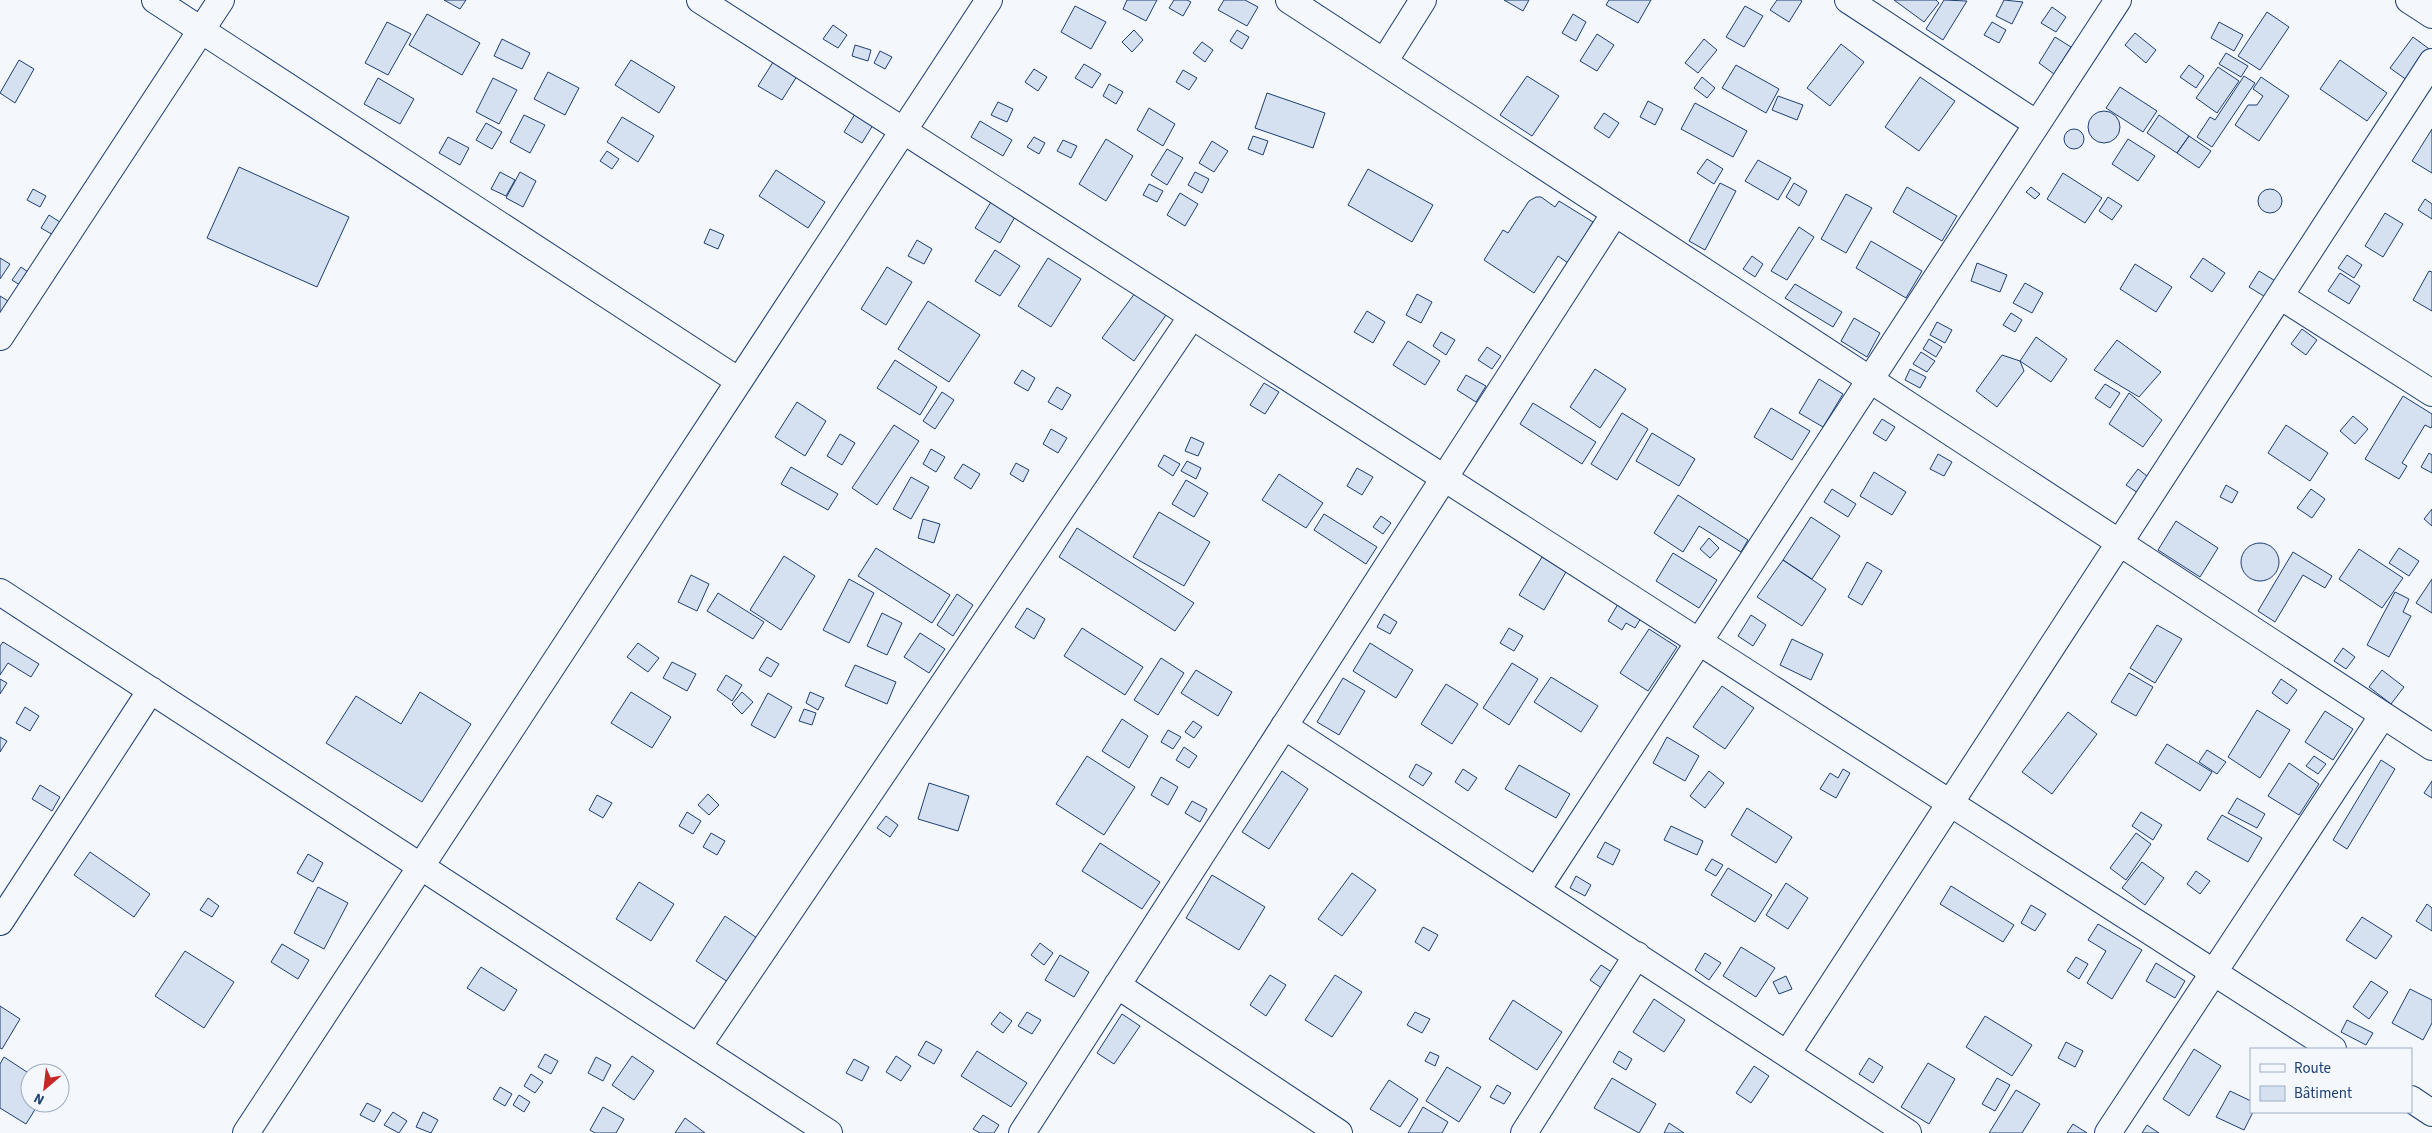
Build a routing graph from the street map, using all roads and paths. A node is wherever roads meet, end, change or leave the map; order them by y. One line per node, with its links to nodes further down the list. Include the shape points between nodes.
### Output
1 (155, 0): 11 (street)
2 (222, 0): 11 (street)
3 (700, 0): 15 (street)
4 (989, 0): 15 (street)
5 (1289, 0): 12 (street)
6 (1423, 0): 12 (street)
7 (1848, 0): 14 (street)
8 (2118, 0): 14 (street)
9 (2409, 0): 10 (street)
10 (2432, 15)
11 (202, 30): 19 (street); 21 (street)
12 (1384, 62): 16 (street)
13 (2432, 62): 17 (street)
14 (2037, 124): 20 (street)
15 (904, 131): 18 (street); 21 (street)
16 (1615, 213): 20 (street); 23 (street)
17 (2280, 296): 22 (street); 24 (street)
18 (1192, 316): 23 (street); 38 (street)
19 (0, 337)
20 (1870, 379): 24 (street); 26 (street)
21 (739, 380): 32 (street)
22 (2432, 393)
23 (1444, 478): 26 (street); 29 (street)
24 (2120, 543): 28 (street); 31 (street)
25 (0, 592): 27 (street)
26 (1699, 642): 31 (street); 33 (street)
27 (151, 690): 32 (street); 34 (street)
28 (2383, 715): 30 (street); 36 (street)
29 (1284, 726): 33 (street); 37 (street)
30 (2432, 747)
31 (1950, 803): 36 (street); 40 (street)
32 (421, 866): 38 (street); 43 (street)
33 (1537, 890): 35 (street)
34 (0, 922)
35 (1637, 955): 40 (street); 47 (street)
36 (2214, 972): 39 (street); 49 (street)
37 (1117, 985): 45 (street); 46 (street)
38 (698, 1048): 44 (street)
39 (2331, 1048)
40 (1787, 1054): 48 (street)
41 (2412, 1100): 42 (street)
42 (2432, 1113)
43 (246, 1133)
44 (829, 1133)
45 (1022, 1133)
46 (1339, 1133)
47 (1524, 1133)
48 (1908, 1133)
49 (2108, 1133)

